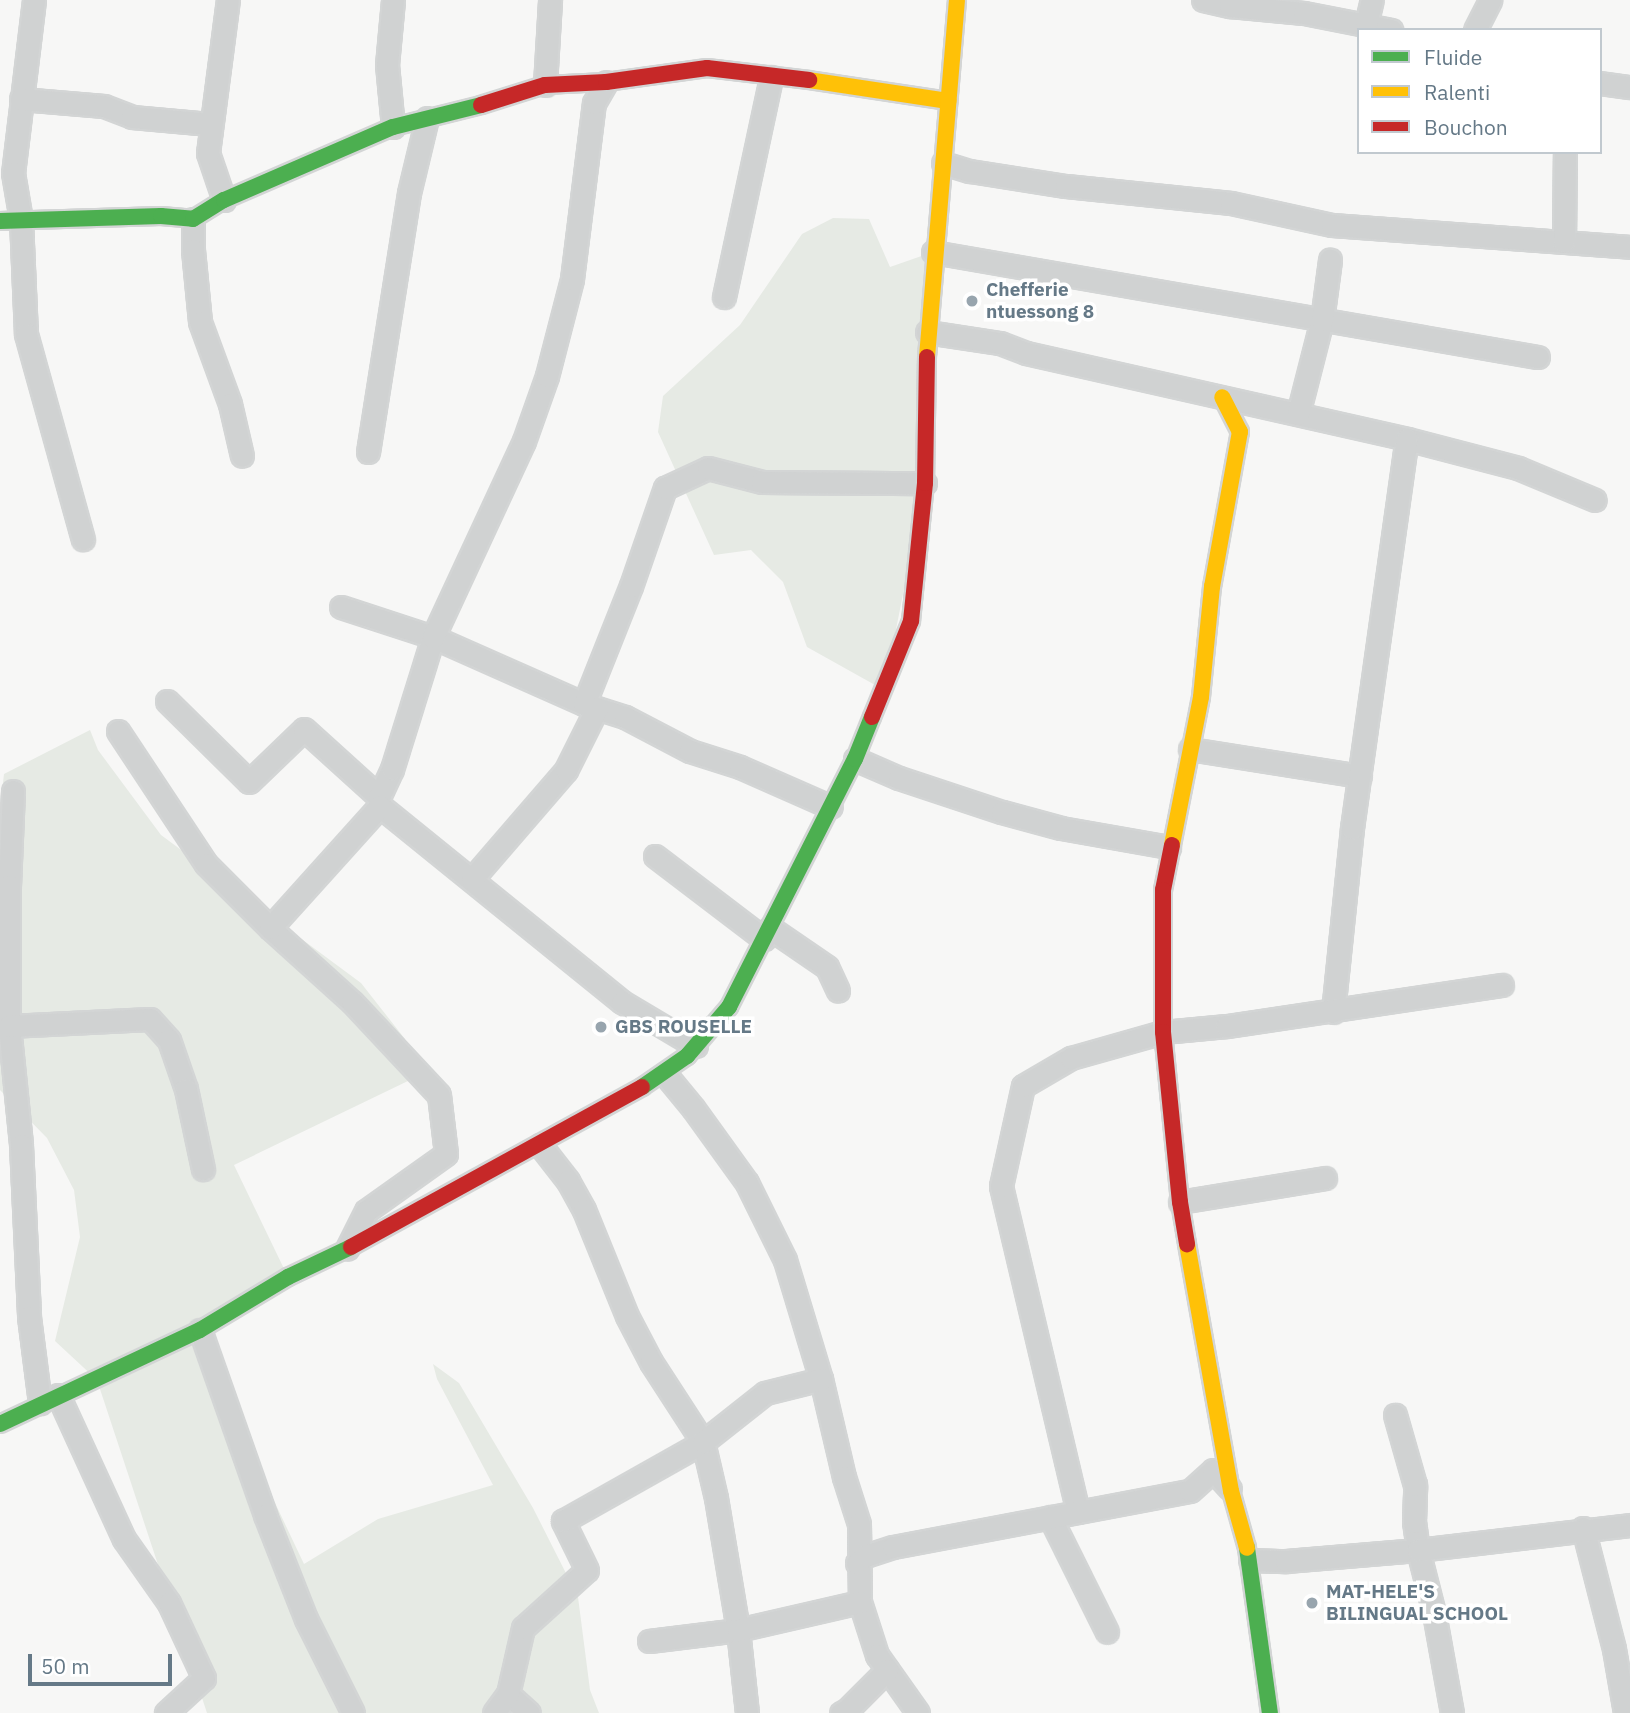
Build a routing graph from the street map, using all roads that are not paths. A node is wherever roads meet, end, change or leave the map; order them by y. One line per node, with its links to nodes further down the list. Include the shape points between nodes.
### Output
1 (34, 0): 18 (street)
2 (228, 0): 21 (street)
3 (393, 0): 22 (street, via 387,65)
4 (550, 0): 16 (street)
5 (957, 0): 19 (street)
6 (1203, 0): 9 (street)
7 (1373, 0): 10 (street)
8 (1490, 0): 12 (street)
9 (1239, 3): 10 (street)
10 (1366, 25): 11 (street)
11 (1381, 28)
12 (1476, 28)
13 (771, 77): 14 (street, via 707,68); 19 (street); 32 (street)
14 (606, 82): 16 (street); 45 (street, via 594,103 572,279 547,376 524,441)
15 (1602, 83): 17 (street)
16 (545, 85): 20 (street)
17 (1630, 87)
18 (21, 99): 21 (street, via 104,106 132,117); 27 (street)
19 (948, 101): 24 (street)
20 (427, 118): 22 (street); 39 (street, via 409,193)
21 (210, 124): 25 (street, via 210,160)
22 (393, 127): 25 (street)
23 (1564, 154): 28 (street)
24 (943, 163): 28 (street, via 1066,186 1231,202 1332,225); 30 (street)
25 (224, 200): 26 (street)
26 (193, 219): 27 (street); 40 (street, via 200,322 230,404)
27 (11, 221): 43 (street, via 26,334)
28 (1564, 242): 29 (street)
29 (1630, 247)
30 (933, 252): 33 (street); 34 (street)
31 (1330, 260): 33 (street)
32 (724, 297)
33 (1322, 320): 35 (street); 37 (street)
34 (927, 332): 36 (street, via 1000,344); 41 (street)
35 (1538, 357)
36 (1222, 397): 37 (street); 49 (street, via 1240,432 1212,587)
37 (1298, 414): 38 (street)
38 (1407, 439): 42 (street, via 1518,468); 51 (street)
39 (368, 452)
40 (242, 456)
41 (925, 483): 47 (street, via 762,482 708,468 665,488); 50 (street, via 911,621)
42 (1595, 500)
43 (83, 539)
44 (341, 607): 45 (street)
45 (433, 637): 47 (street); 53 (street)
46 (167, 701): 53 (street, via 249,782 304,729)
47 (590, 706): 54 (street); 57 (street, via 566,770)
48 (118, 731): 58 (street, via 205,864)
49 (1190, 749): 51 (street); 55 (street)
50 (855, 760): 54 (street); 55 (street, via 1002,812 1061,828)
51 (1360, 776): 62 (street)
52 (13, 791): 63 (street)
53 (379, 801): 57 (street); 58 (street)
54 (831, 807): 59 (street)
55 (1170, 847): 64 (street, via 1163,890)
56 (655, 856): 59 (street)
57 (472, 879): 65 (street, via 622,1002)
58 (270, 928): 71 (street, via 352,1002 439,1095 446,1154 366,1211)
59 (767, 934): 61 (street, via 827,967); 65 (street, via 729,1007)
60 (1502, 985): 62 (street)
61 (838, 991)
62 (1333, 1012): 64 (street)
63 (9, 1026): 68 (street, via 150,1019 169,1040 178,1065); 74 (street, via 21,1145 29,1317)
64 (1163, 1032): 70 (street); 79 (street, via 1071,1058 1023,1086 1001,1186)
65 (696, 1046): 66 (street)
66 (665, 1074): 67 (street); 73 (street, via 747,1183 785,1260)
67 (540, 1144): 71 (street); 77 (street, via 584,1210 651,1362)
68 (203, 1169)
69 (1325, 1178): 70 (street)
70 (1180, 1202): 78 (street)
71 (347, 1249): 72 (street, via 288,1277)
72 (200, 1330): 74 (street); 95 (street, via 306,1619)
73 (821, 1378): 77 (street, via 765,1393); 81 (street)
74 (49, 1399): 76 (street); 94 (street, via 124,1539 169,1603 204,1678)
75 (1395, 1415): 85 (street, via 1415,1485)
76 (0, 1424)
77 (703, 1442): 89 (street); 93 (street, via 564,1521 587,1570 523,1628)
78 (1231, 1490): 79 (street, via 1213,1470 1190,1490); 86 (street)
79 (1078, 1512): 80 (street)
80 (1051, 1517): 84 (street); 90 (street)
81 (859, 1524): 84 (street); 87 (street)
82 (1630, 1525): 83 (street)
83 (1583, 1528): 85 (street); 103 (street, via 1614,1648)
84 (893, 1547): 87 (street)
85 (1418, 1550): 86 (street); 102 (street)
86 (1250, 1560): 101 (street)
87 (858, 1563): 88 (street)
88 (860, 1602): 89 (street); 92 (street, via 877,1656)
89 (738, 1630): 91 (street); 98 (street)
90 (1107, 1632)
91 (649, 1641)
92 (887, 1670): 99 (street); 100 (street)
93 (508, 1695): 96 (street); 97 (street)
94 (166, 1713)
95 (353, 1713)
96 (494, 1713)
97 (528, 1713)
98 (747, 1713)
99 (841, 1713)
100 (918, 1713)
101 (1270, 1713)
102 (1452, 1713)
103 (1625, 1713)

